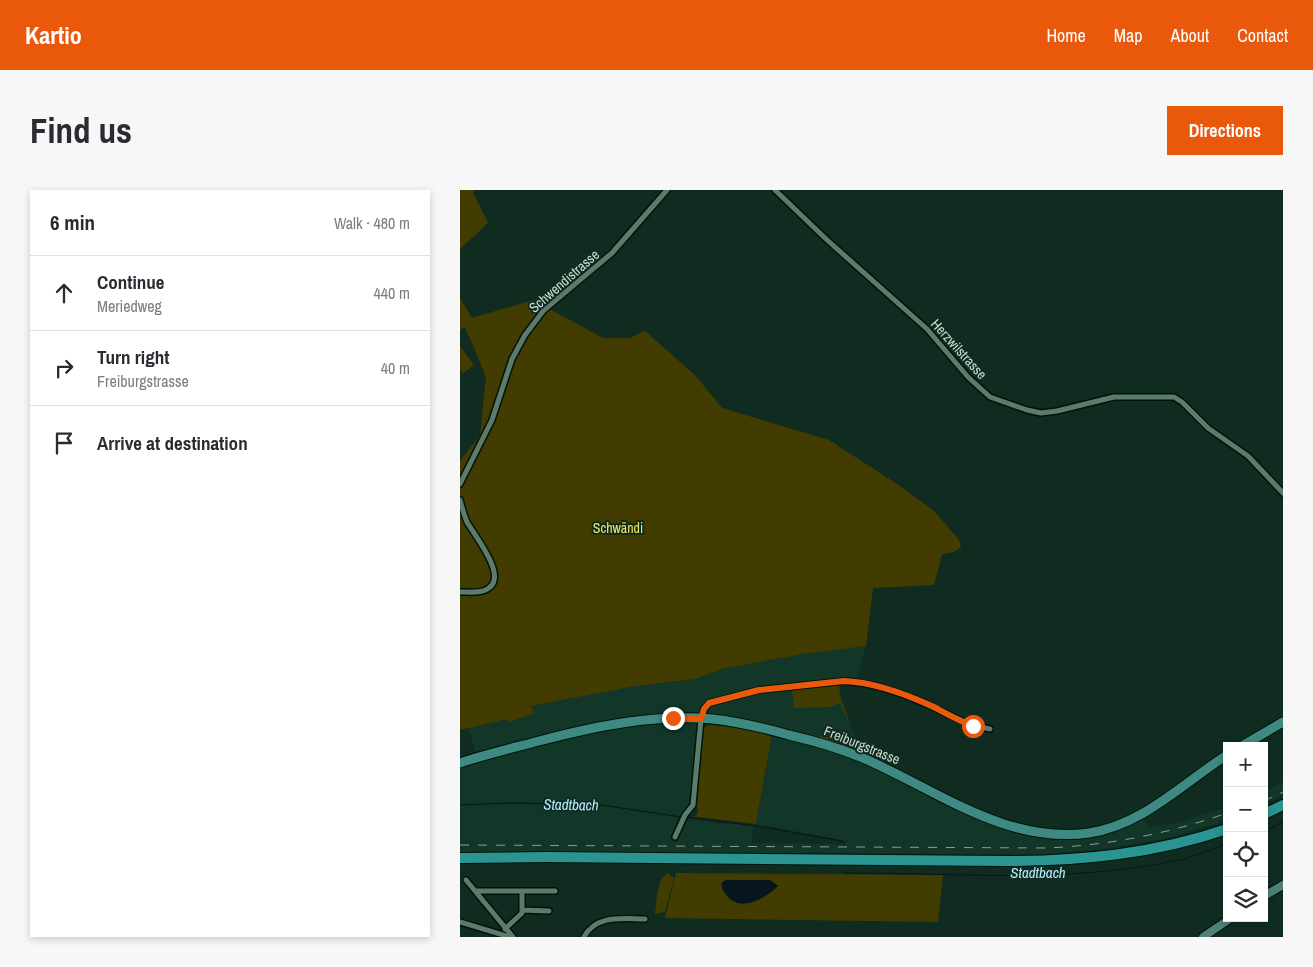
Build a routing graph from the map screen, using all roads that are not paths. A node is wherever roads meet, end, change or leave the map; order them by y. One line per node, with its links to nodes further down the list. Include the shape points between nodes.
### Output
1 (667, 190): 3 (street, Schwendistrasse, via 612,253 535,320 508,366 492,420)
2 (775, 190): 4 (street, Herzwilstrasse, via 927,329 968,377 990,397 1041,413 1114,397 1174,397 1208,428 1248,456)
3 (460, 484)
4 (1283, 493)
5 (460, 500): 6 (street, via 495,576 488,589)
6 (460, 592)
7 (701, 719): 9 (street, via 706,705 759,690 856,681 904,695 963,722); 11 (main road, Freiburgstrasse, via 757,726 834,747 886,768 989,819 1050,834 1089,833 1123,824); 12 (main road, Freiburgstrasse, via 657,719 607,725); 18 (street, via 694,805)
8 (1283, 722): 10 (main road)
9 (990, 729)
10 (1249, 742)
11 (1223, 758)
12 (460, 762)
13 (1283, 805): 14 (highway)
14 (1268, 812)
15 (1283, 812): 16 (highway)
16 (1268, 819)
17 (1223, 830): 20 (highway, via 1145,851 1052,861)
18 (675, 836)
19 (1223, 837): 21 (highway, via 1145,857 1058,867)
20 (460, 858)
21 (460, 864)
22 (466, 880): 24 (street)
23 (1283, 885): 27 (street)
24 (476, 891): 25 (street); 33 (street)
25 (522, 891): 26 (street); 28 (street)
26 (555, 891)
27 (1268, 894)
28 (522, 910): 29 (street); 33 (street)
29 (549, 911)
30 (645, 920): 35 (street, via 605,920 593,926)
31 (460, 922): 34 (street)
32 (1224, 922): 36 (street)
33 (505, 929): 34 (street)
34 (511, 937)
35 (584, 937)
36 (1203, 937)

